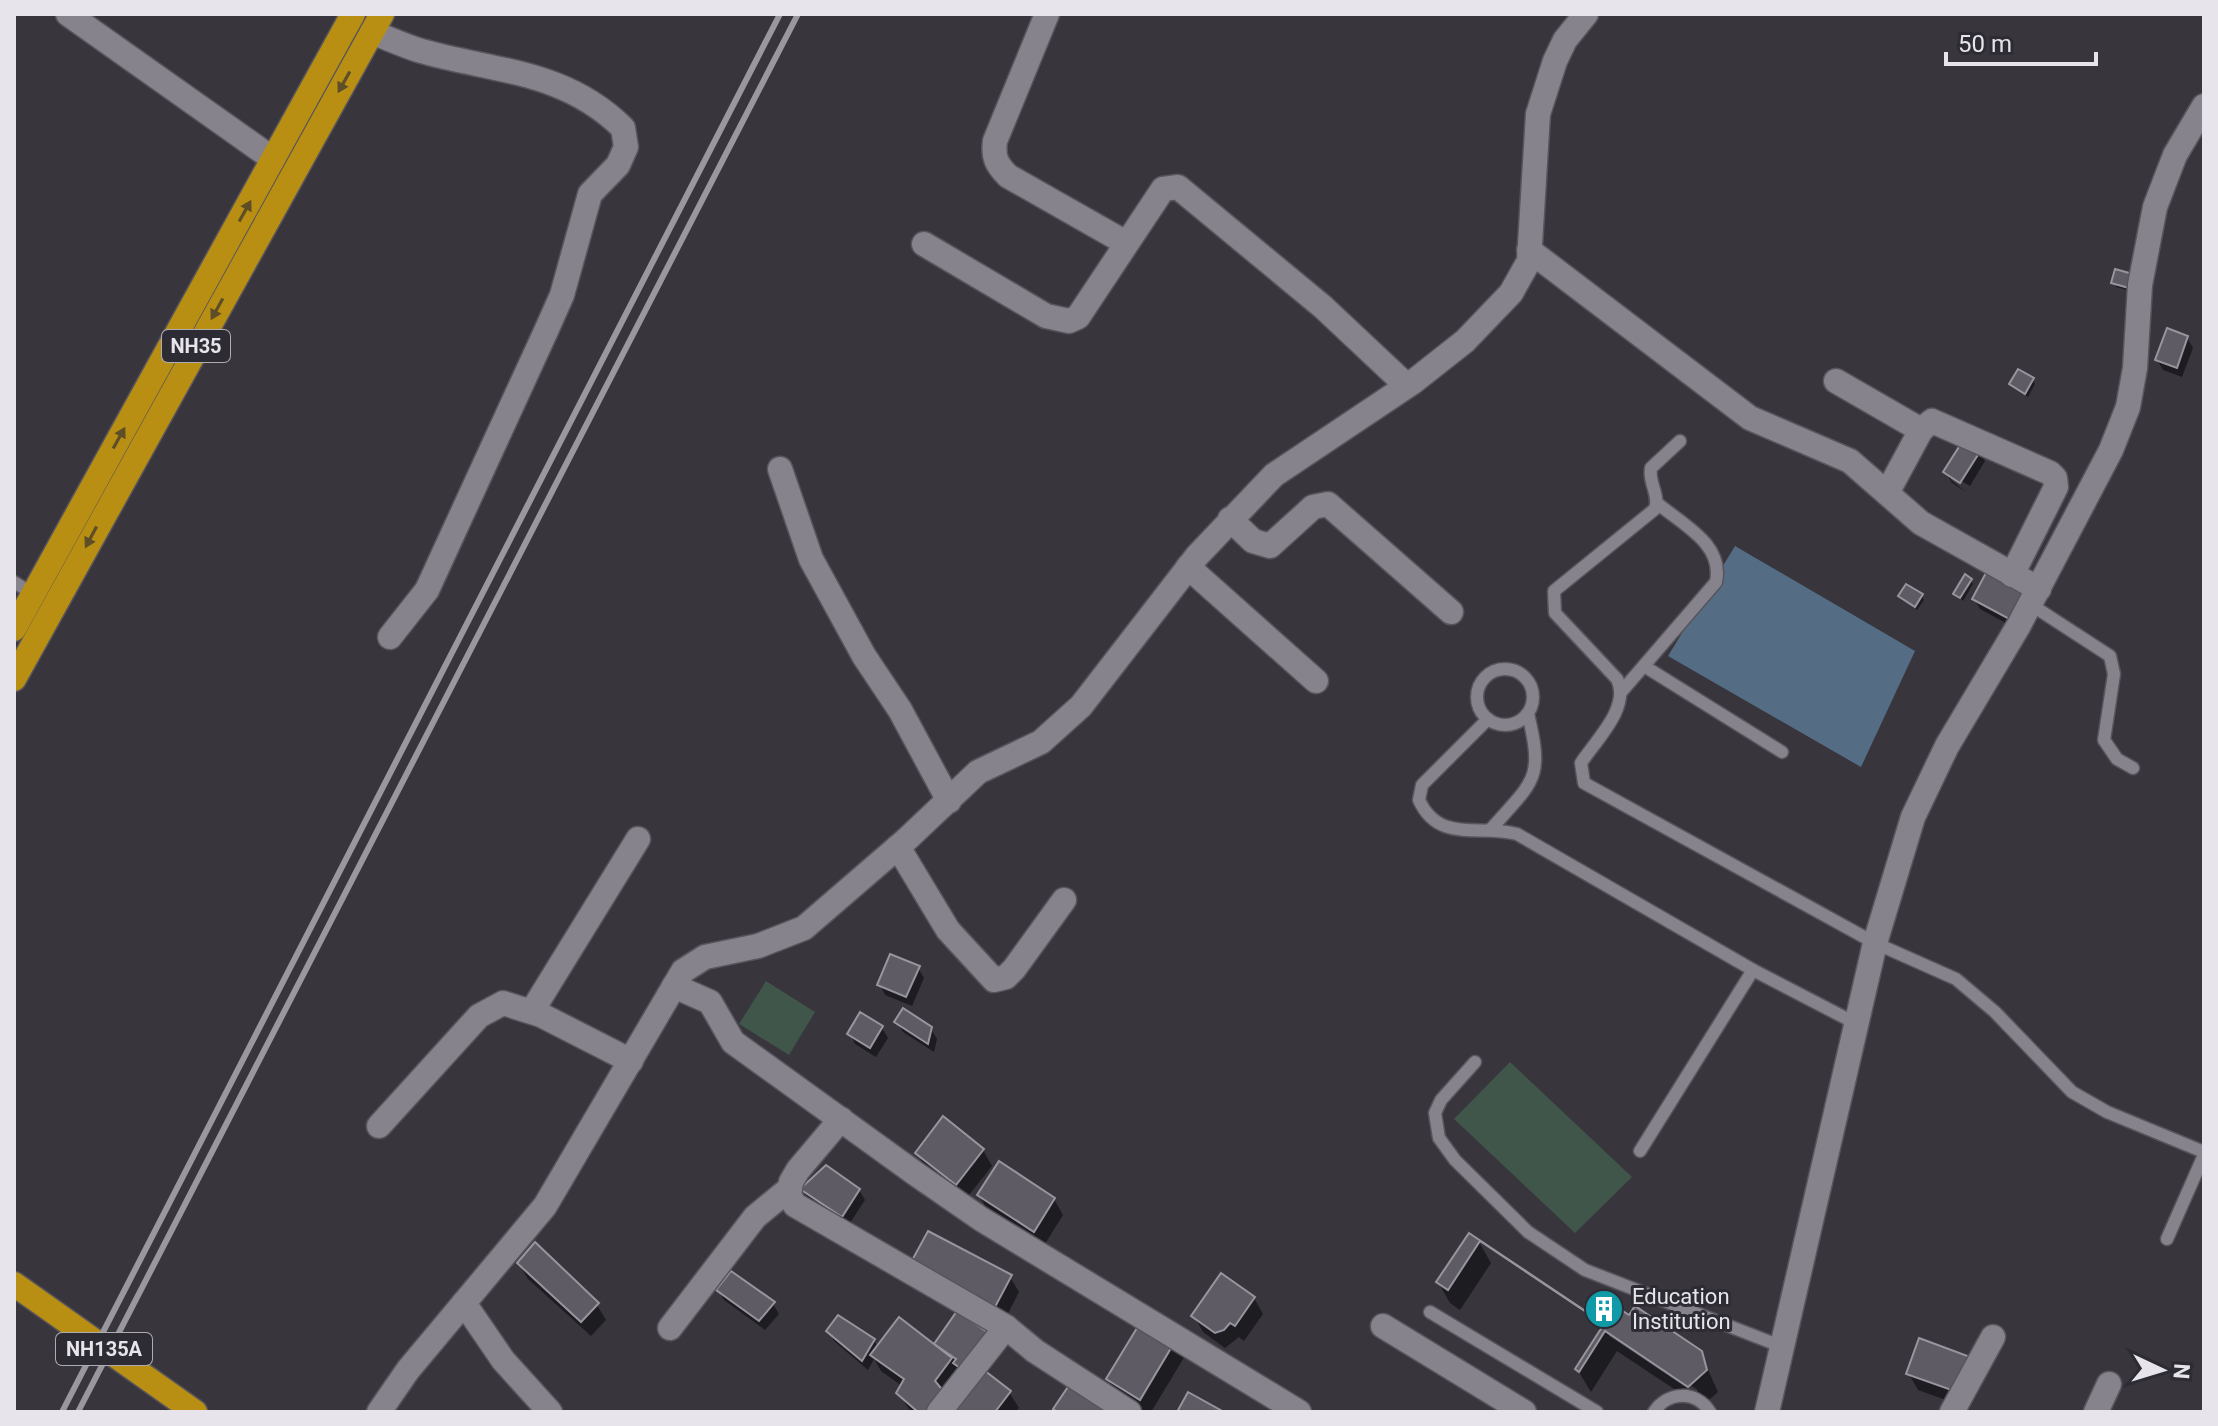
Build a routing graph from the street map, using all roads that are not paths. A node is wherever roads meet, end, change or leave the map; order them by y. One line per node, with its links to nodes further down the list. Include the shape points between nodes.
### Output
1 (68, 14): 7 (street)
2 (353, 14): 7 (highway, NH35)
3 (1047, 14): 8 (street, via 994,155 1008,176)
4 (1585, 14): 10 (street, via 1555,61 1538,114)
5 (377, 23): 25 (street, via 419,50 552,82 590,99 623,128 626,147 618,165 590,194 562,295 427,590); 27 (highway, NH35, one-way to 27)
6 (2204, 106): 22 (street, via 2175,155 2145,244 2128,407 2090,493)
7 (273, 159): 21 (highway, NH35, one-way to 7)
8 (1126, 243): 9 (street, via 1078,317 1069,321 1046,316); 12 (street, via 1163,189 1178,187 1323,307)
9 (924, 244)
10 (1529, 250): 12 (street, via 1522,278 1511,293 1465,341); 16 (street, via 1750,418 1850,461)
11 (1836, 381): 13 (street)
12 (1406, 385): 18 (street, via 1274,475)
13 (1921, 430): 16 (street); 20 (street, via 1938,421 2055,478 2056,487)
14 (1680, 441): 17 (lane, via 1651,468)
15 (780, 469): 34 (street, via 818,572)
16 (1887, 493): 20 (street, via 1930,529)
17 (1657, 503): 26 (lane, via 1713,550 1718,571 1716,582); 29 (lane, via 1652,513 1554,591 1552,598 1555,613 1617,679)
18 (1230, 519): 19 (street); 23 (street, via 1253,541 1270,546 1313,507 1328,504)
19 (1188, 567): 28 (street); 34 (street, via 1081,706 1041,742 978,772)
20 (2012, 575): 22 (street)
21 (24, 588): 24 (highway, NH35)
22 (2034, 597): 33 (lane, via 2110,656 2114,674 2104,740 2110,752); 39 (street, via 1928,782)
23 (1451, 612)
24 (14, 629)
25 (390, 637)
26 (1644, 666): 29 (lane); 32 (lane)
27 (14, 679)
28 (1316, 681)
29 (1622, 691): 39 (lane, via 1621,704 1581,763 1584,783)
30 (1528, 714): 31 (lane, via 1514,724); 31 (lane, via 1531,685 1518,672 1500,669 1485,677 1477,694); 35 (lane, via 1536,773)
31 (1488, 719): 35 (lane, via 1422,785 1419,800 1434,822 1446,828)
32 (1782, 752)
33 (2133, 768)
34 (949, 801): 37 (street)
35 (1491, 829): 40 (lane, via 1517,834)
36 (638, 839): 42 (street)
37 (898, 847): 38 (street, via 948,930 994,980 1014,969); 41 (street, via 804,928 758,946 705,957 683,971)
38 (1064, 900)
39 (1875, 943): 43 (street); 49 (lane, via 1956,979 2091,1104)
40 (1753, 970): 43 (lane); 48 (lane)
41 (674, 986): 44 (street); 46 (street, via 710,1002 733,1042)
42 (532, 1011): 44 (street); 47 (street, via 503,1003 479,1016)
43 (1857, 1024): 59 (street)
44 (631, 1061): 53 (street, via 545,1206)
45 (1475, 1062): 59 (lane, via 1441,1100 1435,1113 1439,1138 1528,1232 1585,1270)
46 (841, 1119): 50 (street, via 798,1170); 66 (street, via 981,1219)
47 (379, 1126)
48 (1640, 1151)
49 (2204, 1154): 51 (lane)
50 (789, 1189): 56 (street, via 795,1205); 57 (street, via 755,1217)
51 (2167, 1239)
52 (14, 1284): 61 (highway, NH135A)
53 (464, 1303): 62 (street); 63 (street, via 503,1360)
54 (1430, 1312): 68 (lane)
55 (1383, 1326): 67 (street)
56 (1006, 1327): 64 (street); 65 (street)
57 (670, 1328)
58 (1993, 1337): 72 (street)
59 (1783, 1347): 71 (street)
60 (2109, 1384): 73 (street)
61 (195, 1412)
62 (379, 1412)
63 (550, 1412)
64 (939, 1412)
65 (1129, 1412)
66 (1299, 1412)
67 (1524, 1412)
68 (1597, 1412)
69 (1654, 1412): 70 (lane, via 1677,1395 1699,1400)
70 (1710, 1412)
71 (1767, 1412)
72 (1952, 1412)
73 (2096, 1412)

